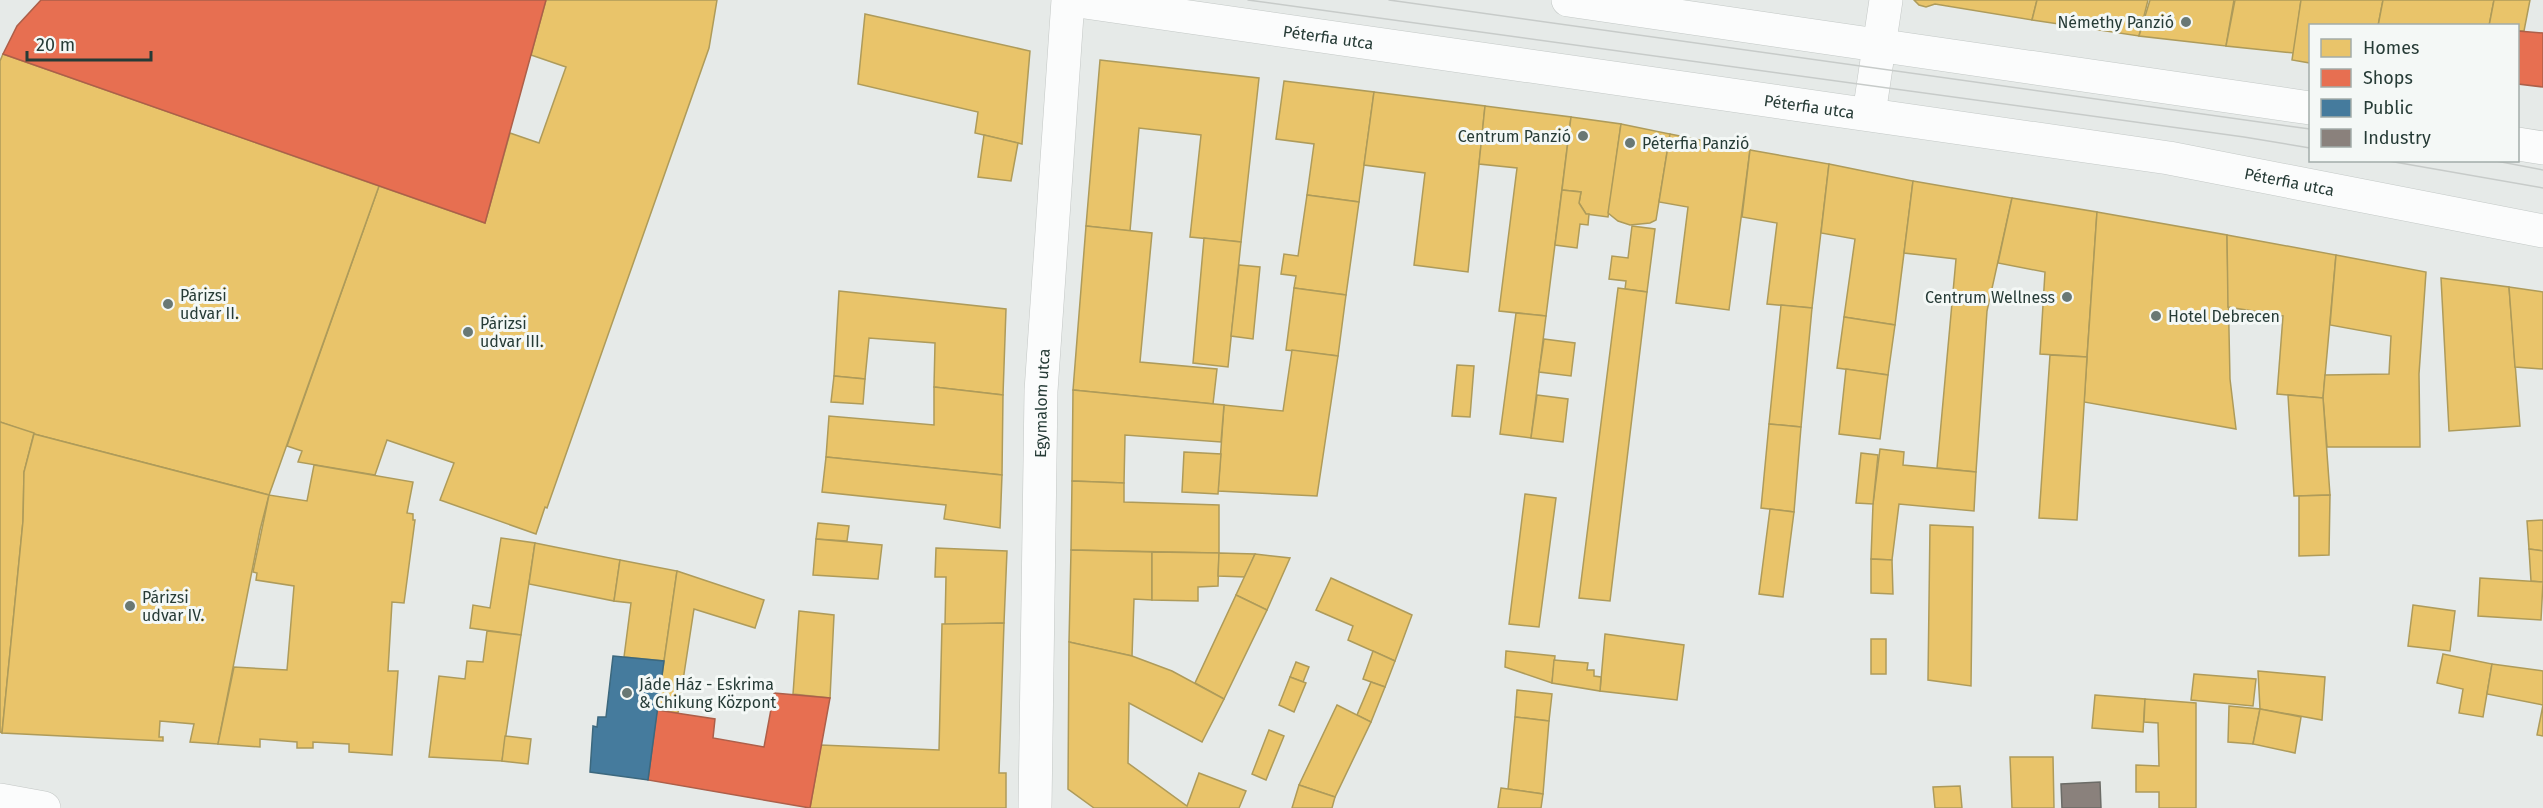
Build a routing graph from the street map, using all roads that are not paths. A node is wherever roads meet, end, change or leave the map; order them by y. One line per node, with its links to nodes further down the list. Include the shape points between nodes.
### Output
1 (1069, 0): 6 (street, Péterfia utca); 12 (street, Egymalom utca, via 1041,391)
2 (1568, 0): 4 (street)
3 (1886, 0): 4 (street)
4 (1879, 44): 5 (street); 6 (street)
5 (2309, 108)
6 (1869, 114): 9 (street, Péterfia utca, via 2169,158)
7 (2519, 144): 8 (street)
8 (2543, 148)
9 (2543, 231)
10 (0, 800): 11 (street)
11 (44, 808)
12 (1035, 808)

